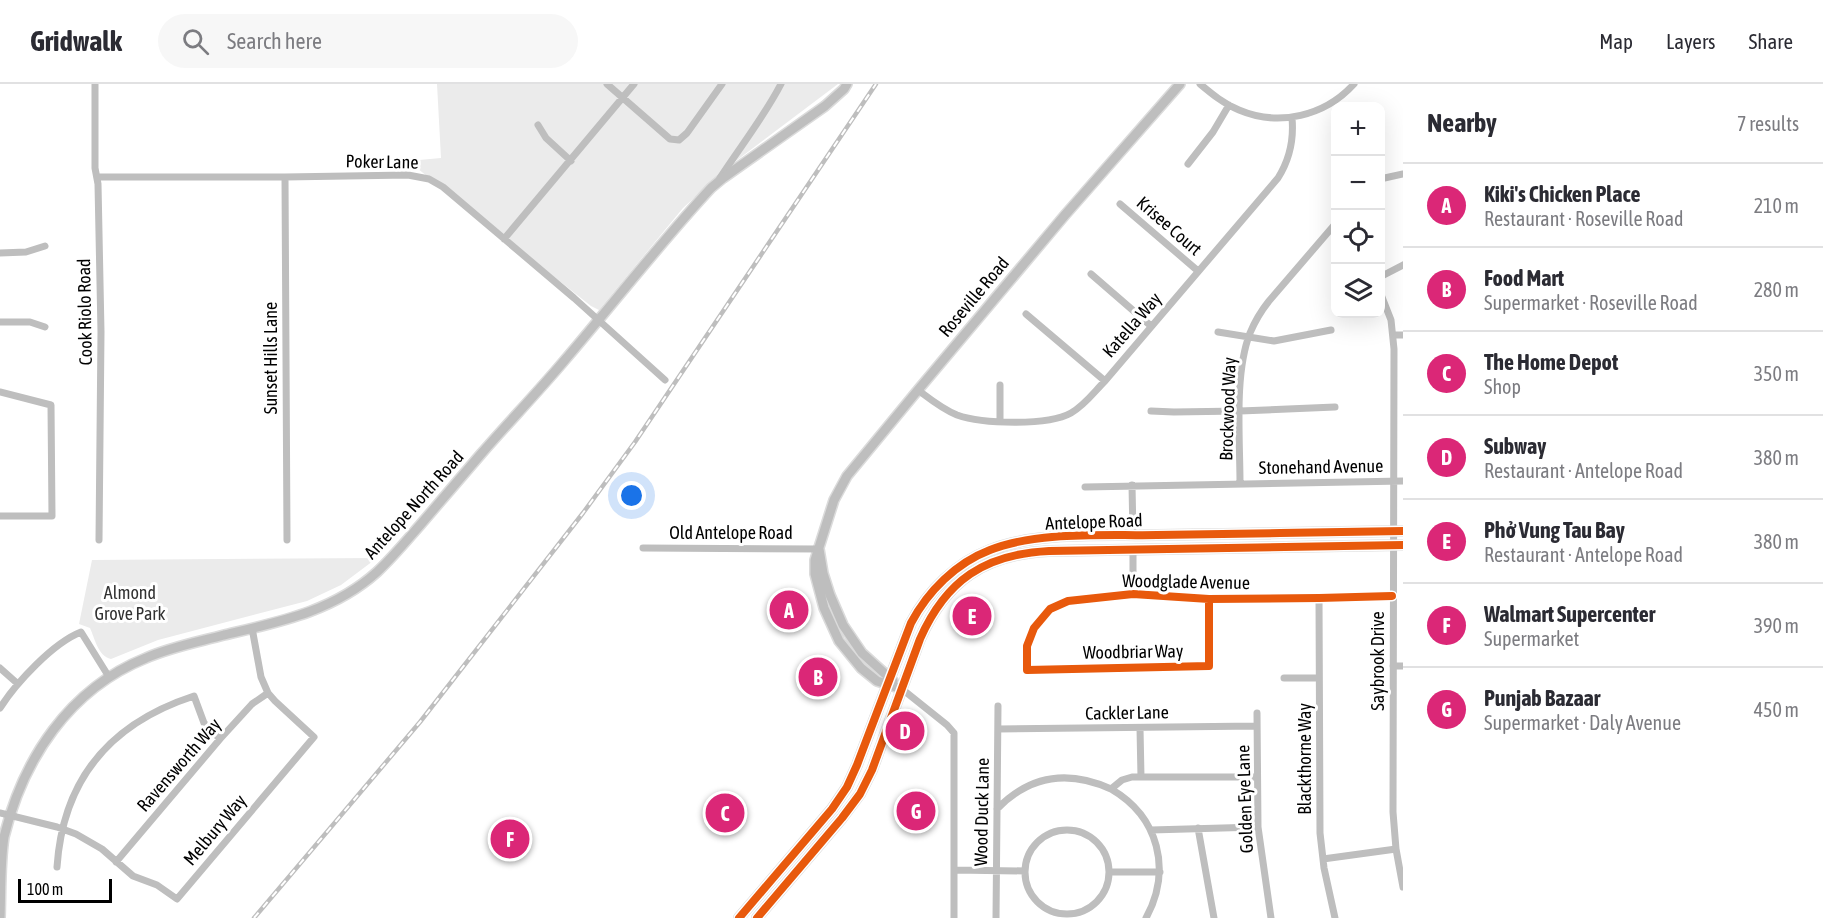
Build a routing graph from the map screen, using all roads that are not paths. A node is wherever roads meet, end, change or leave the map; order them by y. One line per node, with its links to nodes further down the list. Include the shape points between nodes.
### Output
1 (95, 84): 17 (street, Cook Riolo Road)
2 (607, 84): 10 (street)
3 (634, 84): 10 (street)
4 (722, 84): 10 (street, via 679,140 670,139)
5 (781, 84): 20 (street)
6 (847, 84): 20 (main road, Antelope North Road, via 825,106)
7 (1180, 84): 44 (main road, Roseville Road)
8 (1200, 84): 11 (street)
9 (1354, 84): 12 (street, via 1323,108)
10 (624, 98): 14 (street)
11 (1229, 105): 12 (street, via 1258,117); 15 (street)
12 (1292, 118): 27 (street, Katella Way, via 1293,142 1278,178)
13 (538, 125): 14 (street)
14 (571, 161): 23 (street)
15 (1188, 164)
16 (1403, 174): 19 (street)
17 (97, 177): 18 (street, Poker Lane); 62 (street, Cook Riolo Road, via 101,332)
18 (285, 177): 23 (street, Poker Lane, via 419,176 443,187); 63 (street, Sunset Hills Lane)
19 (1385, 178)
20 (715, 185): 32 (main road, Antelope North Road)
21 (1120, 204): 27 (street, Krisee Court)
22 (1331, 234): 40 (street, Brockwood Way, via 1269,301)
23 (504, 239): 32 (street, Poker Lane)
24 (45, 246): 25 (street, via 26,252)
25 (0, 253)
26 (1403, 265): 29 (street)
27 (1198, 271): 34 (street, Katella Way)
28 (1091, 274): 34 (street)
29 (1385, 274)
30 (1385, 305): 38 (street, Saybrook Drive)
31 (1026, 314): 42 (street)
32 (598, 321): 41 (street, Poker Lane); 74 (main road, Antelope North Road, via 376,573 349,593 315,610)
33 (0, 322): 35 (street, via 30,322)
34 (1151, 326): 42 (street, Katella Way)
35 (45, 327)
36 (1331, 330): 40 (street, via 1274,341)
37 (1218, 332): 40 (street)
38 (1393, 335): 39 (street); 47 (street, Saybrook Drive)
39 (1403, 335)
40 (1248, 337): 50 (street, Brockwood Way, via 1242,364)
41 (665, 380)
42 (1105, 381): 51 (street, Katella Way, via 1085,403 1062,417)
43 (1000, 385): 51 (street)
44 (918, 390): 51 (street, Katella Way, via 956,414); 67 (main road, Roseville Road, via 847,476 829,511)
45 (0, 392): 57 (street, via 51,405 52,516)
46 (1335, 407): 50 (street)
47 (1394, 407): 48 (street); 52 (street, Saybrook Drive)
48 (1403, 407)
49 (1151, 411): 50 (street)
50 (1240, 411): 54 (street, Brockwood Way)
51 (1000, 421)
52 (1393, 481): 53 (street, Stonehand Avenue); 54 (street, Stonehand Avenue); 59 (street, Saybrook Drive)
53 (1403, 481)
54 (1240, 483): 55 (street, Stonehand Avenue)
55 (1132, 485): 56 (street, Stonehand Avenue); 61 (street)
56 (1085, 487)
57 (0, 516)
58 (1403, 531): 59 (main road, Antelope Road)
59 (1393, 532): 60 (main road, Antelope Road); 64 (street, Saybrook Drive)
60 (1175, 535): 61 (main road, Antelope Road); 69 (main road)
61 (1133, 536): 68 (main road); 82 (main road, Antelope Road, via 1031,539 976,556 923,603)
62 (99, 540)
63 (287, 540)
64 (1393, 545): 65 (main road, Antelope Road); 69 (main road, Antelope Road); 71 (street, Saybrook Drive)
65 (1403, 545)
66 (643, 548): 67 (street, Old Antelope Road)
67 (819, 549): 82 (main road, Roseville Road, via 837,615 862,653)
68 (1092, 549): 69 (main road, Antelope Road); 84 (main road, Antelope Road, via 1019,553 993,561 963,579 947,593 930,619)
69 (1133, 549): 70 (street)
70 (1133, 594): 73 (street, Woodglade Avenue); 78 (street, Woodglade Avenue, via 1077,599 1050,609 1030,637)
71 (1392, 596): 72 (street, Woodglade Avenue); 75 (street, Saybrook Drive)
72 (1319, 598): 73 (street, Woodglade Avenue); 81 (street, Blackthorne Way)
73 (1209, 599): 78 (street, Woodbriar Way, via 1209,666)
74 (252, 628): 79 (main road, Antelope North Road, via 164,651); 85 (street, Melbury Way)
75 (1394, 666): 76 (street); 92 (street, Saybrook Drive)
76 (1403, 666)
77 (0, 668): 83 (street)
78 (1027, 670)
79 (109, 677): 83 (street, via 81,632 59,646); 100 (main road, Antelope North Road, via 69,710 44,741 25,775)
80 (1284, 678): 81 (street)
81 (1319, 678): 106 (street, Blackthorne Way)
82 (888, 681): 84 (main road, Roseville Road); 109 (main road, Antelope Road, via 847,787)
83 (18, 684): 87 (street)
84 (902, 689): 110 (street, via 954,733); 119 (main road, Antelope Road, via 860,794)
85 (268, 693): 94 (street, Ravensworth Way, via 252,704); 107 (street, Melbury Way, via 314,737 177,899 157,885 133,876)
86 (998, 706): 91 (street, Wood Duck Lane)
87 (0, 708)
88 (1257, 713): 89 (street, Golden Eye Lane)
89 (1257, 726): 90 (street, Cackler Lane); 96 (street, Golden Eye Lane)
90 (1140, 728): 91 (street, Cackler Lane); 95 (street)
91 (998, 729): 98 (street, Wood Duck Lane)
92 (1393, 736): 93 (street); 105 (street, Saybrook Drive)
93 (1403, 736)
94 (220, 740): 102 (street, via 204,723 194,696 143,717 95,760 78,786); 107 (street, Ravensworth Way)
95 (1141, 777): 96 (street); 97 (street, via 1127,778)
96 (1257, 777): 101 (street, Golden Eye Lane)
97 (1111, 789): 98 (street, via 1065,777 1020,790); 104 (street, via 1136,808)
98 (997, 809): 111 (street, Wood Duck Lane)
99 (0, 813): 100 (street, Melbury Way)
100 (11, 816): 102 (street, Melbury Way); 118 (main road, Antelope North Road, via 1,858)
101 (1258, 827): 103 (street); 125 (street, Golden Eye Lane)
102 (62, 828): 107 (street, Melbury Way, via 92,842); 108 (street)
103 (1198, 828): 104 (street); 124 (street)
104 (1151, 830): 114 (street)
105 (1396, 849): 106 (street); 115 (street, Saybrook Drive)
106 (1323, 858): 126 (street, Blackthorne Way)
107 (116, 862)
108 (57, 867)
109 (780, 870): 117 (main road, Antelope Road); 119 (main road, via 778,880 755,907)
110 (955, 870): 111 (street); 120 (street)
111 (997, 871): 112 (street); 121 (street, Wood Duck Lane)
112 (1025, 871): 113 (street, via 1036,843 1056,832 1071,830 1098,844); 113 (street, via 1027,886 1041,905 1054,912 1070,913 1097,900 1106,887)
113 (1109, 872): 114 (street)
114 (1160, 872): 116 (street)
115 (1403, 887)
116 (1152, 908): 122 (street); 123 (street)
117 (742, 917)
118 (0, 918)
119 (758, 918)
120 (954, 918)
121 (996, 918)
122 (1146, 918)
123 (1154, 918)
124 (1214, 918)
125 (1271, 918)
126 (1335, 918)

